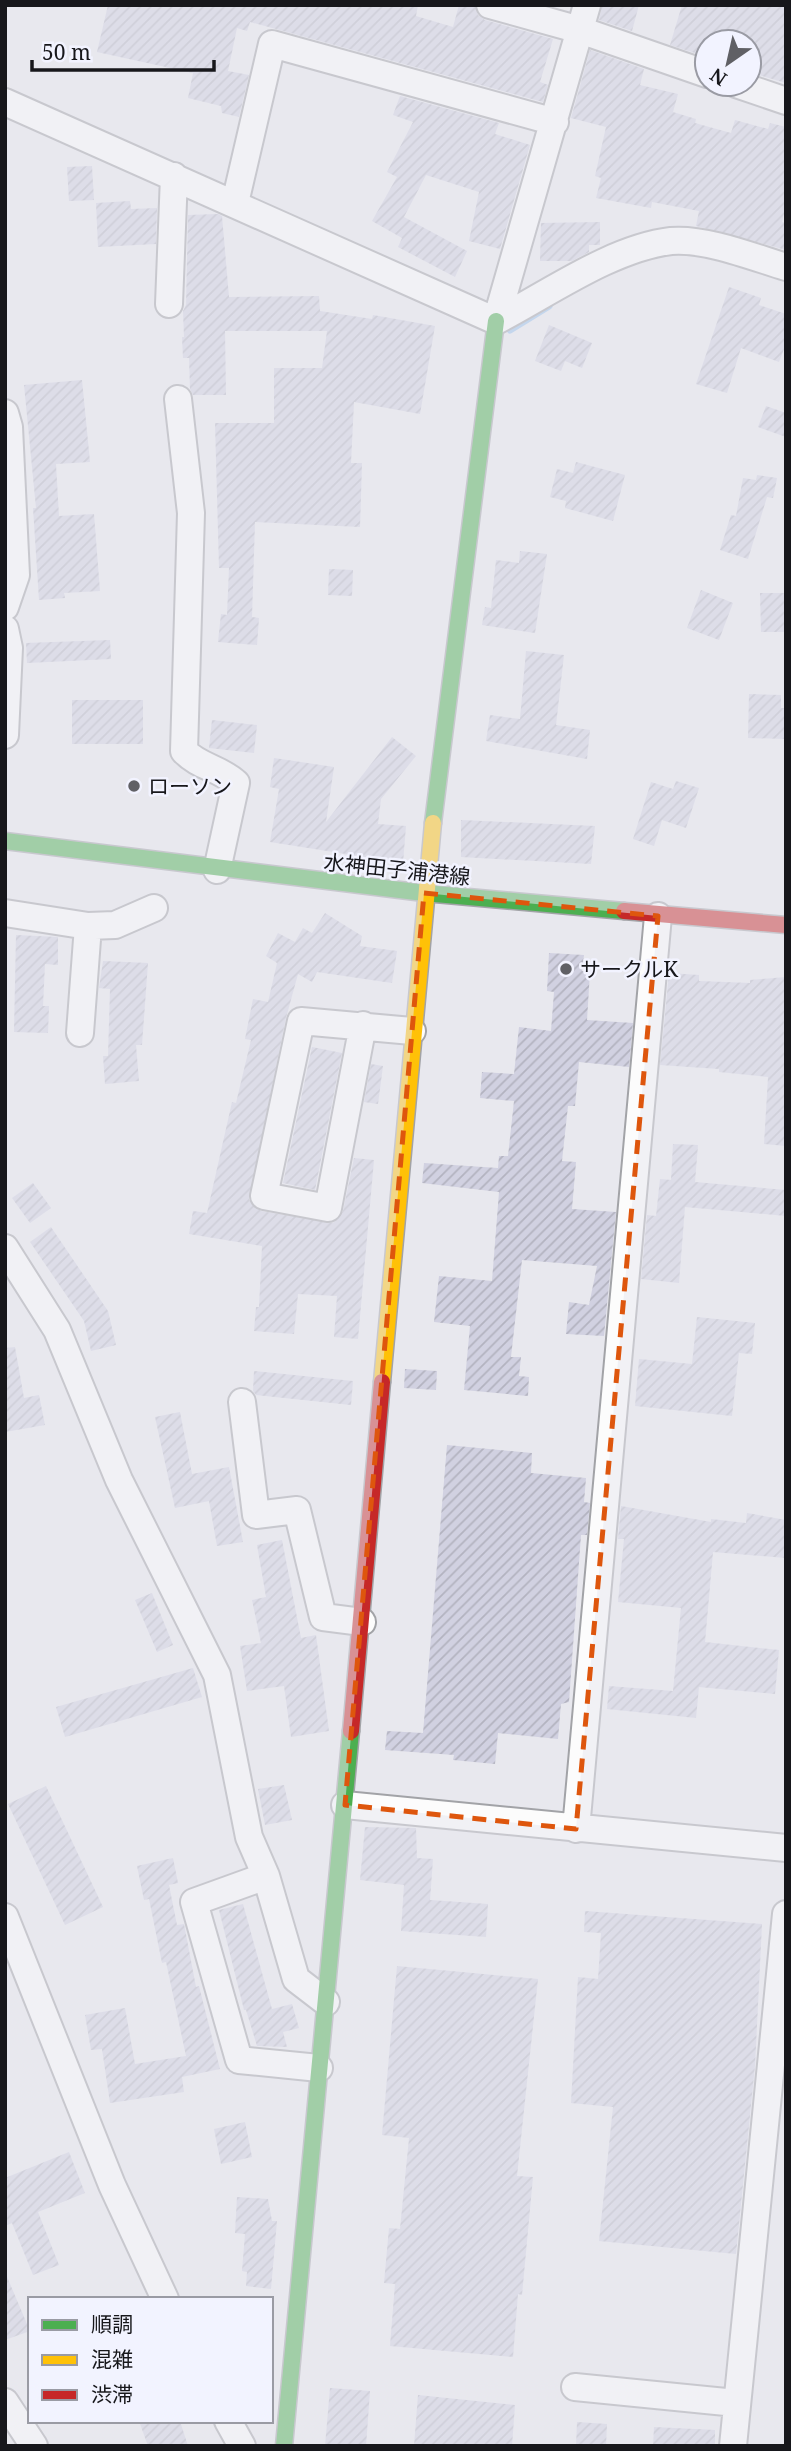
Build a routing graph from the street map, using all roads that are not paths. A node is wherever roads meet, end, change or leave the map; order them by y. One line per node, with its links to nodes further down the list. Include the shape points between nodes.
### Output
1 (490, 5): 2 (street)
2 (583, 18): 3 (street); 7 (street)
3 (693, 68)
4 (763, 93): 5 (street)
5 (786, 101)
6 (5, 102): 8 (street)
7 (555, 122): 9 (street, via 271,44); 12 (street)
8 (174, 176): 9 (street); 11 (street)
9 (234, 203): 12 (street)
10 (786, 267): 12 (street, via 718,247 672,241 614,257)
11 (169, 304)
12 (496, 321): 20 (street)
13 (178, 399): 19 (street, via 191,513 184,751 194,762 223,771 236,783)
14 (5, 413): 15 (street, via 16,575)
15 (5, 607)
16 (5, 629): 17 (street, via 9,648)
17 (5, 736)
18 (5, 841): 19 (street, 水神田子浦港線)
19 (217, 870): 20 (street, 水神田子浦港線)
20 (424, 893): 23 (street, 水神田子浦港線); 27 (street)
21 (154, 908): 25 (street, via 115,925)
22 (5, 913): 25 (street)
23 (658, 916): 24 (street, 水神田子浦港線); 33 (street)
24 (786, 925)
25 (88, 926): 28 (street)
26 (363, 1025): 26 (street, via 328,1208 264,1196 301,1021); 27 (street)
27 (412, 1031): 31 (street)
28 (80, 1033)
29 (5, 1248): 35 (street, via 57,1330 119,1480 217,1675 249,1837)
30 (242, 1402): 31 (street, via 256,1515 297,1510 323,1617)
31 (362, 1622): 32 (street)
32 (345, 1805): 33 (street); 38 (street)
33 (576, 1829): 34 (street)
34 (786, 1848)
35 (266, 1876): 38 (street, via 296,1979); 39 (street, via 194,1902 205,1947 239,2060)
36 (786, 1914): 43 (street)
37 (5, 1917): 40 (street, via 112,2185)
38 (326, 2003): 39 (street)
39 (319, 2068): 47 (street)
40 (164, 2297)
41 (575, 2387): 43 (street)
42 (5, 2402): 45 (street)
43 (736, 2403): 48 (street)
44 (229, 2423): 46 (street)
45 (34, 2446)
46 (242, 2446)
47 (284, 2446)
48 (733, 2446)

